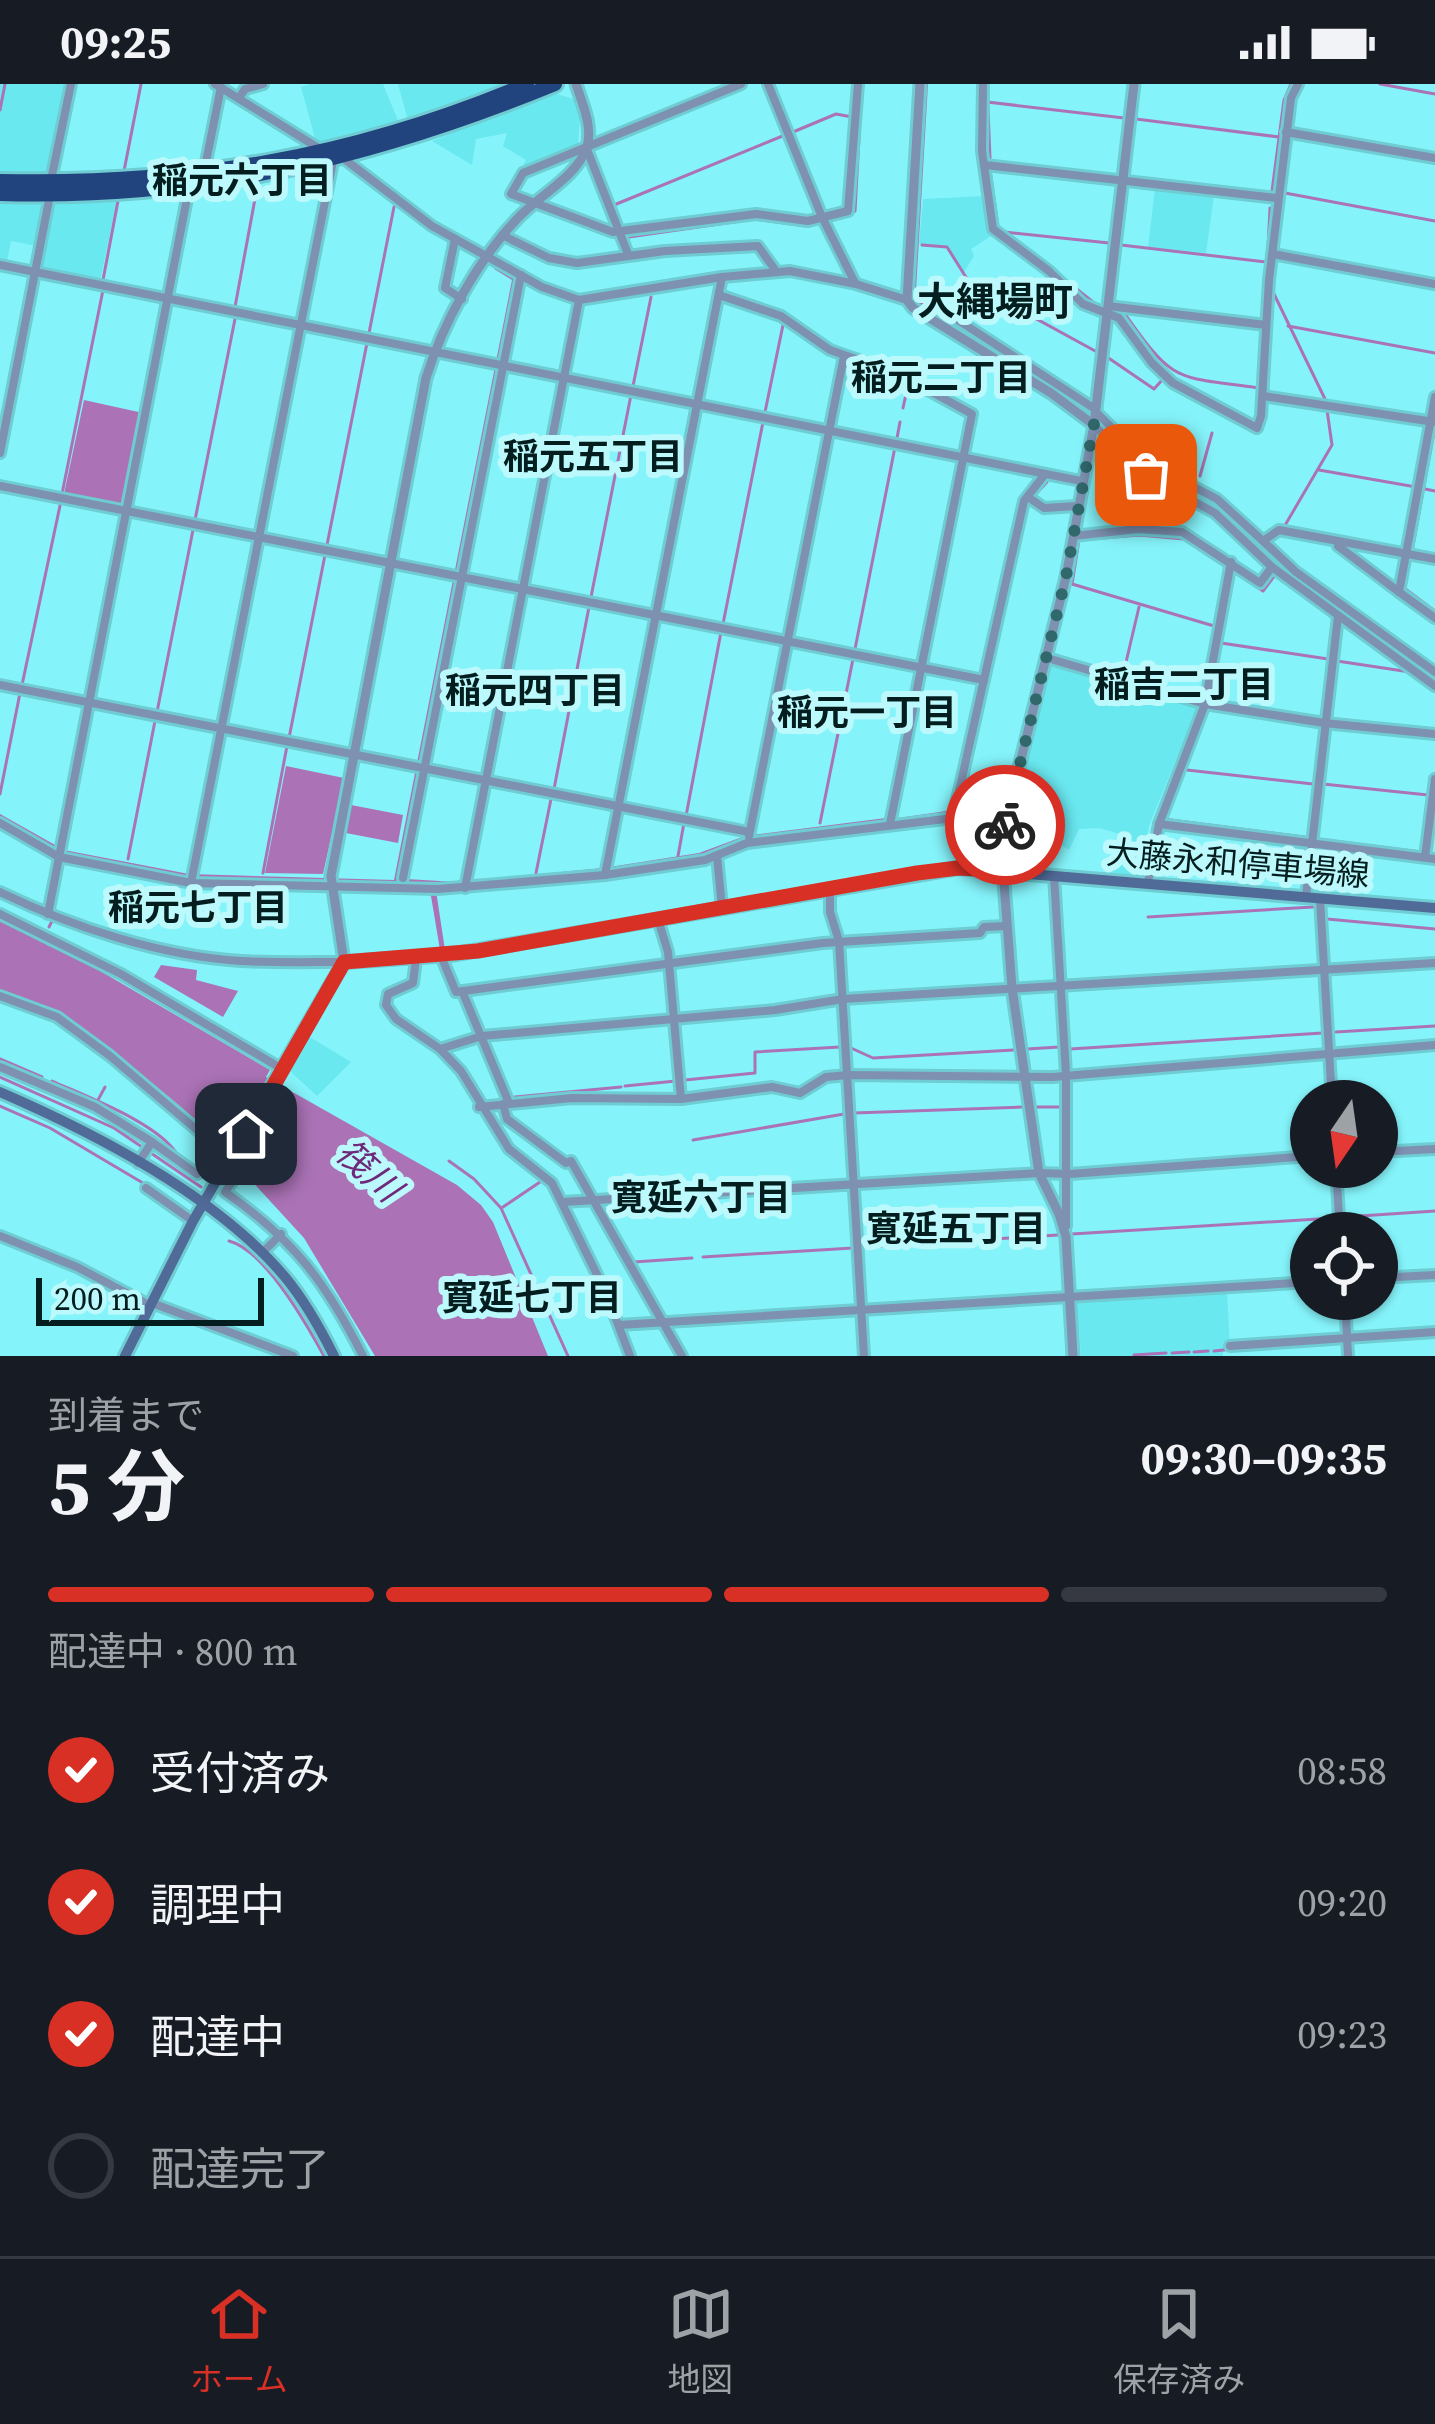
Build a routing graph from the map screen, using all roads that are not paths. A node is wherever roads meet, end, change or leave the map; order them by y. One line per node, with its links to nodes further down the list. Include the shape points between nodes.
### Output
1 (70, 84): 24 (street)
2 (263, 84): 14 (street)
3 (527, 84): 17 (highway)
4 (555, 84): 17 (highway, via 460,122)
5 (576, 84): 16 (street)
6 (741, 84): 16 (street)
7 (768, 84): 28 (street)
8 (858, 84): 28 (street, via 849,208)
9 (920, 84): 46 (street)
10 (983, 84): 19 (street)
11 (1134, 84): 22 (street)
12 (1298, 84): 15 (street)
13 (218, 86): 14 (street); 20 (street)
14 (242, 93): 17 (street)
15 (1286, 131): 18 (street); 26 (street)
16 (586, 147): 27 (street, via 573,170); 27 (street, via 523,172 511,194); 29 (street)
17 (334, 157): 20 (highway); 23 (highway); 31 (street); 49 (street)
18 (1435, 158)
19 (986, 165): 22 (street); 48 (street, via 993,229 1083,304)
20 (203, 173): 24 (highway)
21 (0, 181): 24 (highway)
22 (1122, 182): 26 (street); 48 (street)
23 (189, 188): 24 (highway); 43 (street)
24 (50, 189): 25 (highway); 36 (street)
25 (0, 194)
26 (1277, 198): 33 (street)
27 (533, 203): 29 (street); 30 (street)
28 (822, 218): 29 (street, via 756,214); 40 (street)
29 (621, 232): 32 (street)
30 (502, 235): 32 (street, via 565,262); 34 (street)
31 (455, 238): 34 (street); 44 (street, via 445,288)
32 (628, 254): 37 (street, via 758,246)
33 (1273, 254): 41 (street); 50 (street)
34 (489, 255): 38 (street); 44 (street)
35 (0, 265): 36 (street)
36 (36, 272): 43 (street); 61 (street)
37 (776, 272): 39 (street); 40 (street)
38 (521, 275): 45 (street); 53 (street)
39 (722, 277): 42 (street); 45 (street)
40 (856, 284): 46 (street)
41 (1435, 284)
42 (719, 296): 52 (street, via 781,316); 57 (street)
43 (169, 298): 49 (street); 69 (street)
44 (462, 299): 51 (street)
45 (579, 300): 54 (street)
46 (907, 300): 58 (street)
47 (933, 304): 58 (street)
48 (1107, 310): 50 (street); 55 (street, via 1173,382 1244,424 1260,425); 58 (street)
49 (301, 325): 51 (street); 71 (street)
50 (1266, 325): 55 (street)
51 (435, 350): 53 (street); 76 (street)
52 (844, 356): 60 (street); 62 (street, via 899,374 972,414)
53 (500, 363): 54 (street); 79 (street)
54 (565, 377): 57 (street); 80 (street)
55 (1263, 396): 59 (street)
56 (1435, 398): 59 (street)
57 (698, 404): 60 (street); 82 (street)
58 (1095, 416): 64 (street); 66 (street); 66 (street, via 1144,473)
59 (1433, 422): 74 (street)
60 (829, 429): 62 (street); 85 (street)
61 (0, 453)
62 (961, 454): 63 (street); 87 (street)
63 (1045, 474): 64 (street); 67 (street)
64 (1081, 481): 68 (street)
65 (0, 486): 69 (street)
66 (1192, 491): 72 (street, via 1216,499); 78 (street)
67 (1028, 497): 68 (street, via 1044,508); 89 (street)
68 (1077, 506): 70 (street)
69 (127, 510): 71 (street); 92 (street)
70 (1071, 536): 77 (street, via 1182,532); 86 (street)
71 (260, 537): 76 (street); 95 (street)
72 (1263, 542): 73 (street, via 1279,530); 88 (street)
73 (1336, 542): 74 (street); 81 (street)
74 (1407, 554): 75 (street); 81 (street)
75 (1435, 560)
76 (390, 562): 79 (street); 97 (street)
77 (1231, 562): 78 (street, via 1260,583); 93 (street)
78 (1272, 567): 83 (street)
79 (458, 576): 80 (street); 98 (street)
80 (524, 589): 82 (street); 100 (street)
81 (1399, 592): 84 (street)
82 (656, 615): 85 (street); 101 (street)
83 (1338, 616): 91 (street); 94 (street)
84 (1435, 618)
85 (789, 641): 87 (street); 105 (street)
86 (1047, 658): 93 (street); 110 (street, via 1006,820)
87 (919, 667): 89 (street); 104 (street)
88 (1435, 672)
89 (984, 680): 104 (street, via 953,818)
90 (0, 685): 92 (street)
91 (1435, 686)
92 (89, 702): 95 (street); 107 (street)
93 (1205, 704): 94 (street); 102 (street)
94 (1324, 723): 96 (street); 106 (street)
95 (222, 729): 97 (street); 114 (street)
96 (1435, 734)
97 (353, 754): 98 (street); 115 (street)
98 (421, 768): 100 (street); 113 (street)
99 (1435, 779): 109 (street)
100 (485, 780): 101 (street); 117 (street)
101 (617, 806): 105 (street); 111 (street)
102 (1161, 821): 106 (street); 116 (street)
103 (0, 823): 107 (street)
104 (890, 824): 105 (street)
105 (748, 838): 108 (street)
106 (1310, 844): 109 (street); 120 (street)
107 (59, 853): 114 (street); 125 (street)
108 (717, 855): 111 (street); 122 (street)
109 (1430, 858)
110 (1003, 870): 112 (main road, 大藤永和停車場線); 118 (main road, 大藤永和停車場線, via 958,868); 127 (street)
111 (606, 871): 117 (street)
112 (1054, 874): 116 (main road, 大藤永和停車場線); 135 (street)
113 (403, 878)
114 (192, 879): 115 (street)
115 (332, 882): 117 (street); 131 (street)
116 (1148, 883): 120 (main road, 大藤永和停車場線)
117 (466, 884)
118 (830, 889): 122 (main road, 大藤永和停車場線); 128 (street)
119 (0, 892): 125 (street)
120 (1306, 897): 121 (main road, 大藤永和停車場線)
121 (1320, 898): 123 (main road, 大藤永和停車場線); 134 (street)
122 (722, 908): 126 (main road, 大藤永和停車場線)
123 (1435, 908)
124 (0, 914): 146 (street)
125 (48, 914): 131 (street, via 215,958)
126 (658, 920): 129 (main road, 大藤永和停車場線); 132 (street)
127 (1007, 926): 128 (street); 136 (street)
128 (839, 939): 132 (street); 139 (street)
129 (441, 956): 130 (main road, 大藤永和停車場線); 137 (street)
130 (416, 958): 131 (main road, 大藤永和停車場線); 143 (street, via 413,983 388,994 386,1005)
131 (344, 962): 146 (main road)
132 (669, 962): 137 (street); 140 (street)
133 (1435, 963): 134 (street)
134 (1324, 969): 135 (street); 144 (street)
135 (1060, 986): 136 (street); 147 (street)
136 (1012, 988): 139 (street); 149 (street)
137 (462, 991): 141 (street)
138 (0, 996): 159 (street, via 57,1017)
139 (842, 999): 140 (street); 148 (street)
140 (674, 1018): 141 (street); 152 (street)
141 (477, 1037): 143 (street); 153 (street)
142 (1435, 1045): 144 (street)
143 (440, 1049): 154 (street)
144 (1329, 1052): 147 (street); 150 (street)
145 (0, 1067): 156 (street, via 95,1107)
146 (283, 1070): 159 (main road)
147 (1066, 1074): 149 (street); 161 (street)
148 (848, 1075): 149 (street); 152 (street, via 800,1093 772,1087); 164 (street)
149 (1024, 1077): 160 (street)
150 (1331, 1080)
151 (0, 1093): 156 (main road)
152 (681, 1099): 153 (street)
153 (506, 1103): 154 (street); 166 (street, via 507,1119 571,1161)
154 (479, 1107): 167 (street)
155 (1435, 1149): 157 (street)
156 (147, 1150): 162 (street); 168 (main road)
157 (1398, 1151)
158 (1290, 1157): 161 (street)
159 (231, 1159): 163 (main road)
160 (1039, 1173): 161 (street); 164 (street); 172 (street)
161 (1064, 1173): 172 (street)
162 (197, 1174)
163 (221, 1175): 168 (main road); 170 (street, via 232,1181 225,1192)
164 (854, 1185): 166 (street); 179 (street)
165 (146, 1188): 169 (street)
166 (589, 1201): 167 (street); 181 (street)
167 (563, 1202): 182 (street)
168 (204, 1205): 169 (main road); 173 (main road)
169 (194, 1221): 178 (main road)
170 (280, 1235): 173 (street); 189 (street)
171 (0, 1236): 178 (street)
172 (1066, 1237): 177 (street)
173 (265, 1250): 188 (main road)
174 (1435, 1275): 175 (street)
175 (1398, 1277)
176 (1290, 1283): 177 (street)
177 (1069, 1297): 179 (street); 193 (street)
178 (152, 1304): 186 (main road); 187 (street)
179 (861, 1310): 181 (street); 192 (street)
180 (1346, 1320): 184 (street)
181 (658, 1323): 182 (street); 191 (street)
182 (620, 1325): 190 (street)
183 (1435, 1332): 184 (street)
184 (1347, 1338): 185 (street); 194 (street)
185 (1230, 1346)
186 (125, 1356)
187 (293, 1356)
188 (334, 1356)
189 (363, 1356)
190 (630, 1356)
191 (682, 1356)
192 (864, 1356)
193 (1070, 1356)
194 (1348, 1356)

